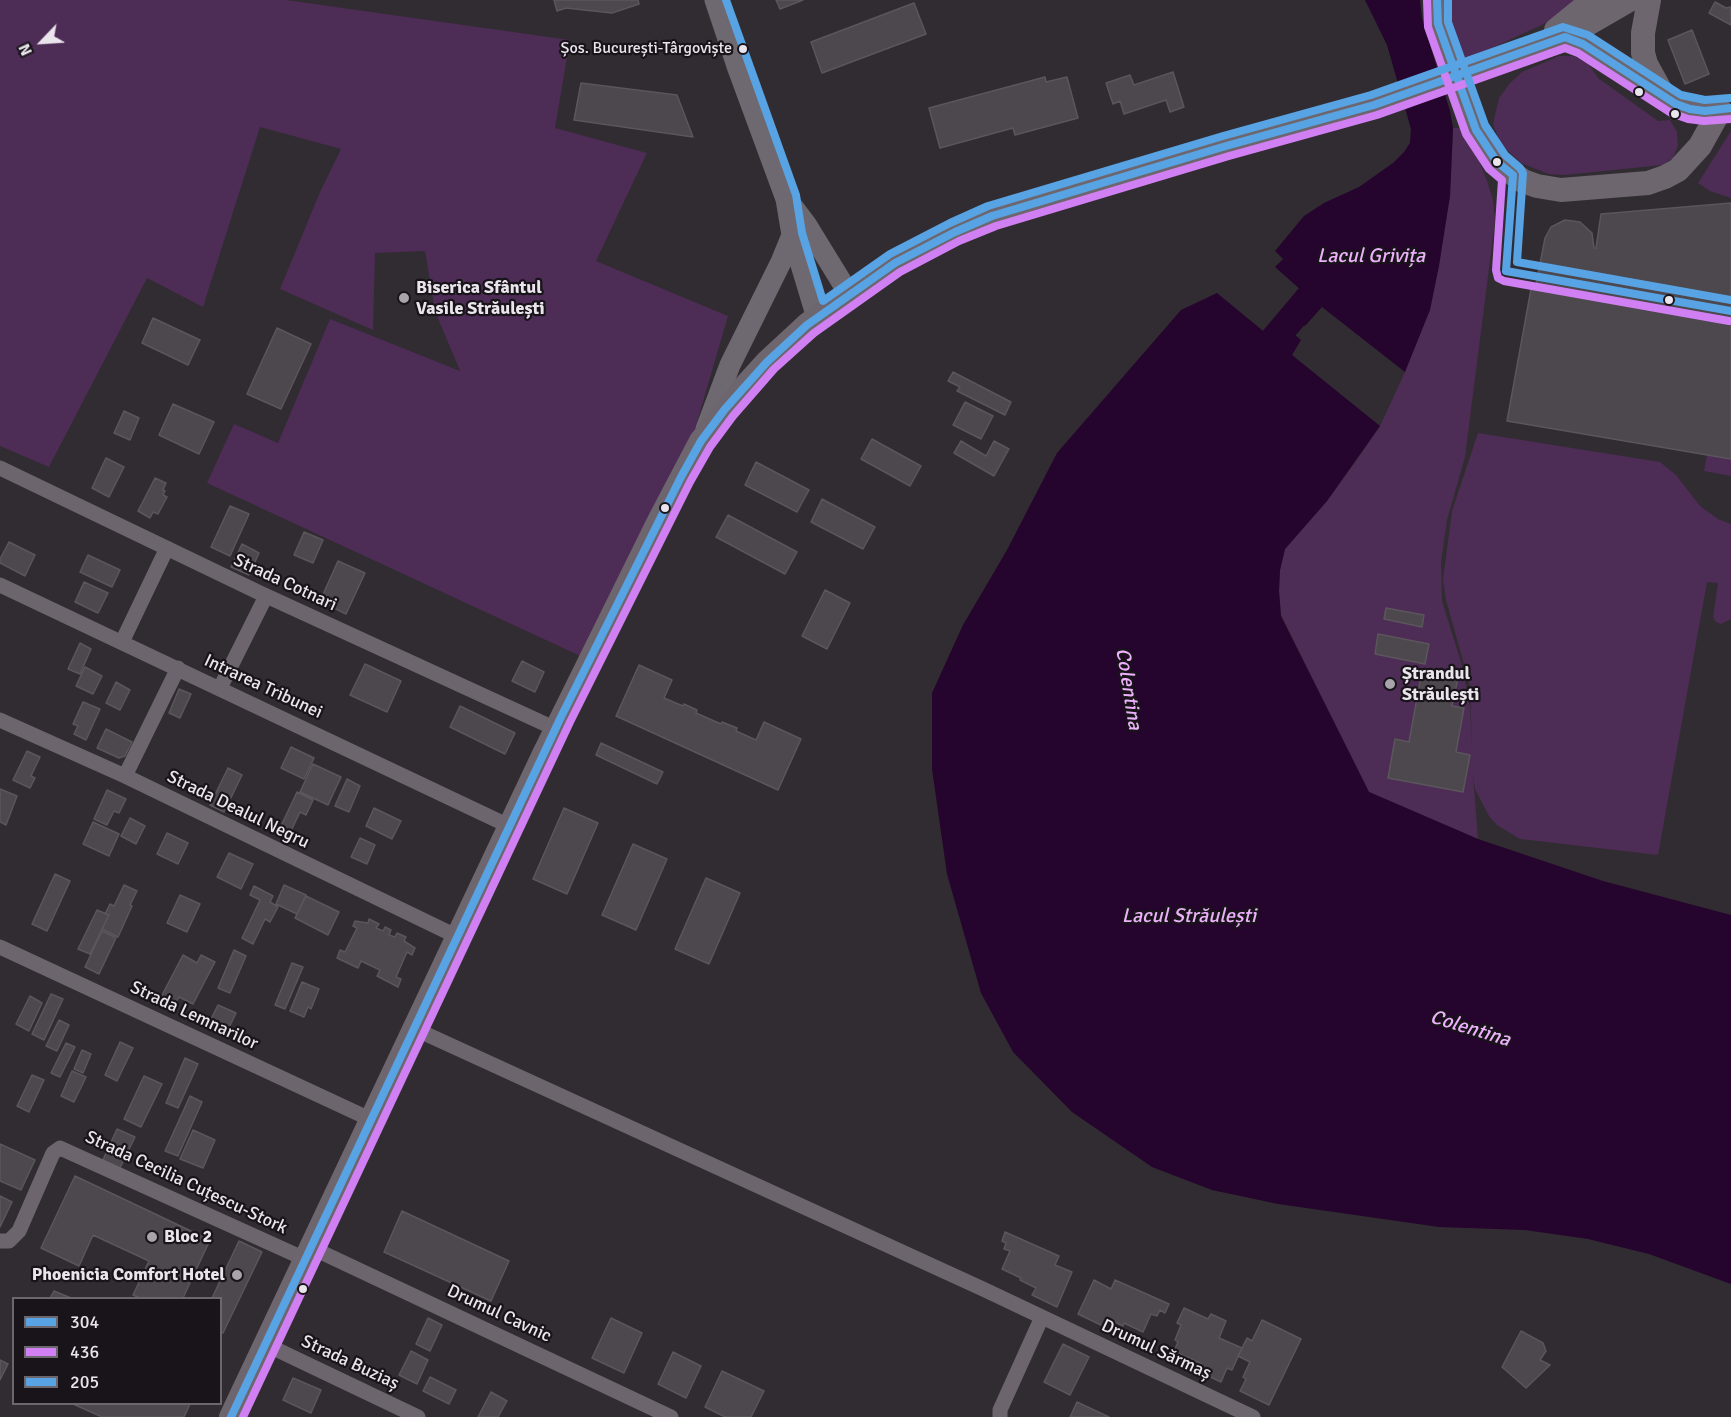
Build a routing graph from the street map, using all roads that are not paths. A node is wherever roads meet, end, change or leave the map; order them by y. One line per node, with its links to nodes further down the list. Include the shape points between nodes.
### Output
1 (715, 0): 10 (main road)
2 (1437, 0): 9 (main road, via 1438,24 1476,130 1497,162 1523,181 1561,190 1648,183 1665,177 1700,146)
3 (1593, 0): 7 (main road, via 1548,36)
4 (1629, 0): 6 (main road)
5 (1649, 0): 8 (main road, via 1643,53)
6 (1565, 37): 7 (main road); 8 (main road, via 1583,44)
7 (1516, 55): 12 (main road, bridge, via 1374,105 992,216 922,248)
8 (1665, 97): 9 (main road, via 1690,109)
9 (1725, 109)
10 (786, 199): 11 (main road); 12 (main road)
11 (792, 235): 13 (main road); 14 (main road, via 730,365)
12 (849, 294): 13 (main road)
13 (817, 318): 14 (main road, via 767,362)
14 (701, 441): 23 (main road)
15 (0, 468): 16 (street, Strada Cotnari)
16 (167, 548): 18 (street, Strada Cotnari); 19 (street)
17 (0, 585): 19 (street, Intrarea Tribunei)
18 (266, 596): 21 (street); 23 (street, Strada Cotnari)
19 (123, 642): 20 (street, Intrarea Tribunei)
20 (178, 668): 21 (street, Intrarea Tribunei); 24 (street)
21 (220, 688): 25 (street, Intrarea Tribunei)
22 (0, 720): 24 (street, Strada Dealul Negru)
23 (556, 729): 25 (main road)
24 (125, 777): 26 (street, Strada Dealul Negru)
25 (509, 826): 26 (main road)
26 (458, 937): 28 (main road)
27 (0, 947): 29 (street, Strada Lemnarilor)
28 (415, 1029): 29 (main road); 32 (street, Drumul Sărmaș)
29 (372, 1120): 31 (main road)
30 (0, 1241): 31 (street, Strada Cecilia Cuțescu-Stork, via 9,1241 19,1230 53,1153 60,1148)
31 (308, 1253): 33 (main road); 36 (street, Drumul Cavnic)
32 (1042, 1317): 37 (street); 38 (street, Drumul Sărmaș)
33 (265, 1344): 34 (main road); 35 (street, Strada Buziaș)
34 (231, 1417)
35 (417, 1417)
36 (671, 1417)
37 (1000, 1417)
38 (1253, 1417)

